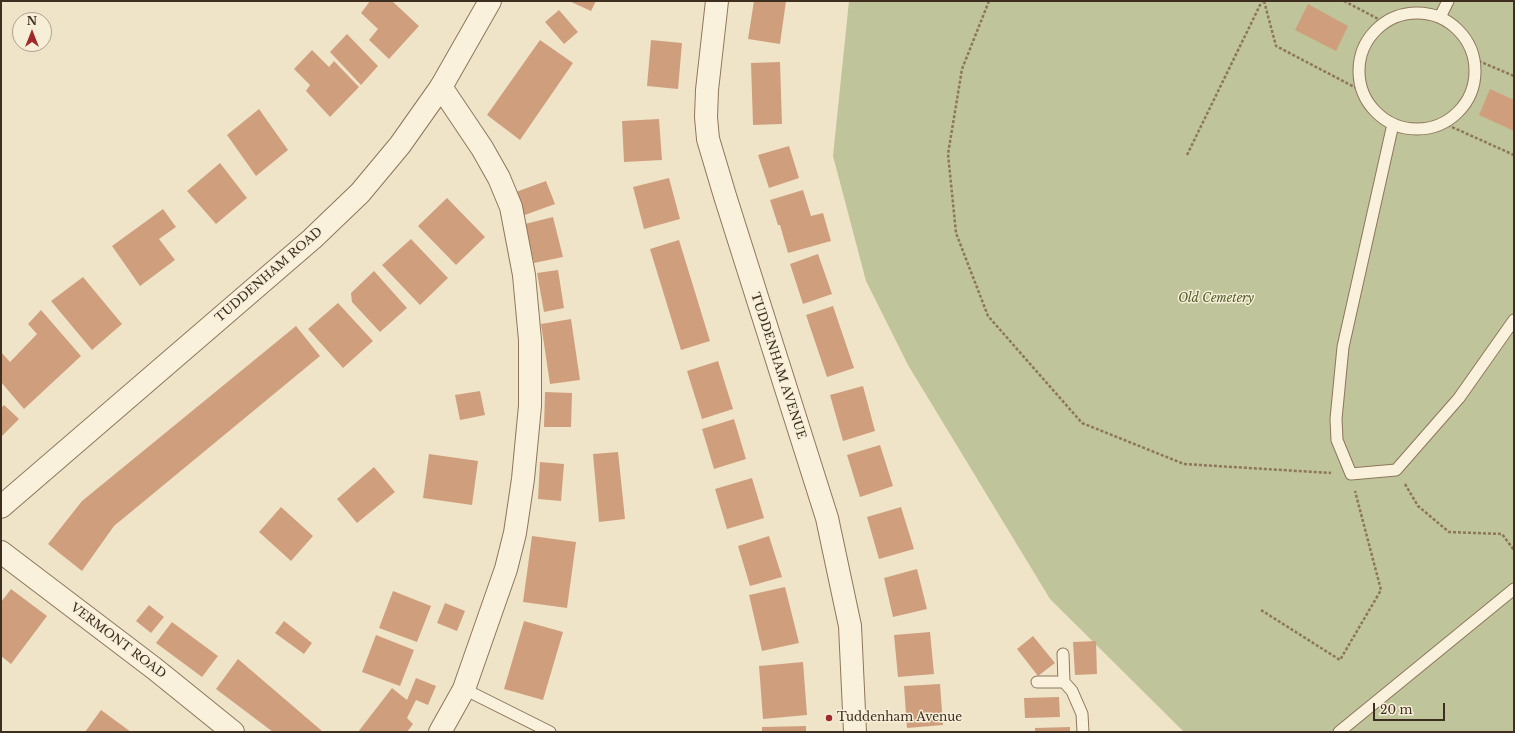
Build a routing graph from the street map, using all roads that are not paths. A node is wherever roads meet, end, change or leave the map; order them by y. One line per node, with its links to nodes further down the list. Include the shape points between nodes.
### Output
1 (490, 1): 5 (street, TUDDENHAM ROAD)
2 (717, 1): 18 (street, TUDDENHAM AVENUE, via 707,90 708,139 827,518 850,626)
3 (1448, 1): 4 (lane)
4 (1440, 17): 6 (lane, via 1424,13 1403,14 1384,22 1372,33 1362,51 1358,71 1362,91 1376,113); 6 (lane, via 1457,28 1469,45 1474,59 1474,80 1470,95 1458,112 1443,123 1424,129 1403,128)
5 (441, 87): 8 (street, TUDDENHAM ROAD, via 377,175 339,214); 14 (street, via 482,148 499,178 511,207 524,275 530,340 530,406 515,533 506,569)
6 (1393, 124): 7 (lane, via 1343,347 1336,440 1351,474 1396,470 1459,398)
7 (1514, 320)
8 (1, 507)
9 (1, 552): 15 (street, VERMONT ROAD)
10 (1514, 589): 20 (lane)
11 (1063, 654): 13 (lane)
12 (1037, 682): 13 (lane)
13 (1064, 682): 19 (lane, via 1072,691 1082,714)
14 (464, 689): 16 (street); 17 (lane)
15 (233, 732)
16 (440, 732)
17 (550, 732)
18 (855, 732)
19 (1083, 732)
20 (1339, 732)

